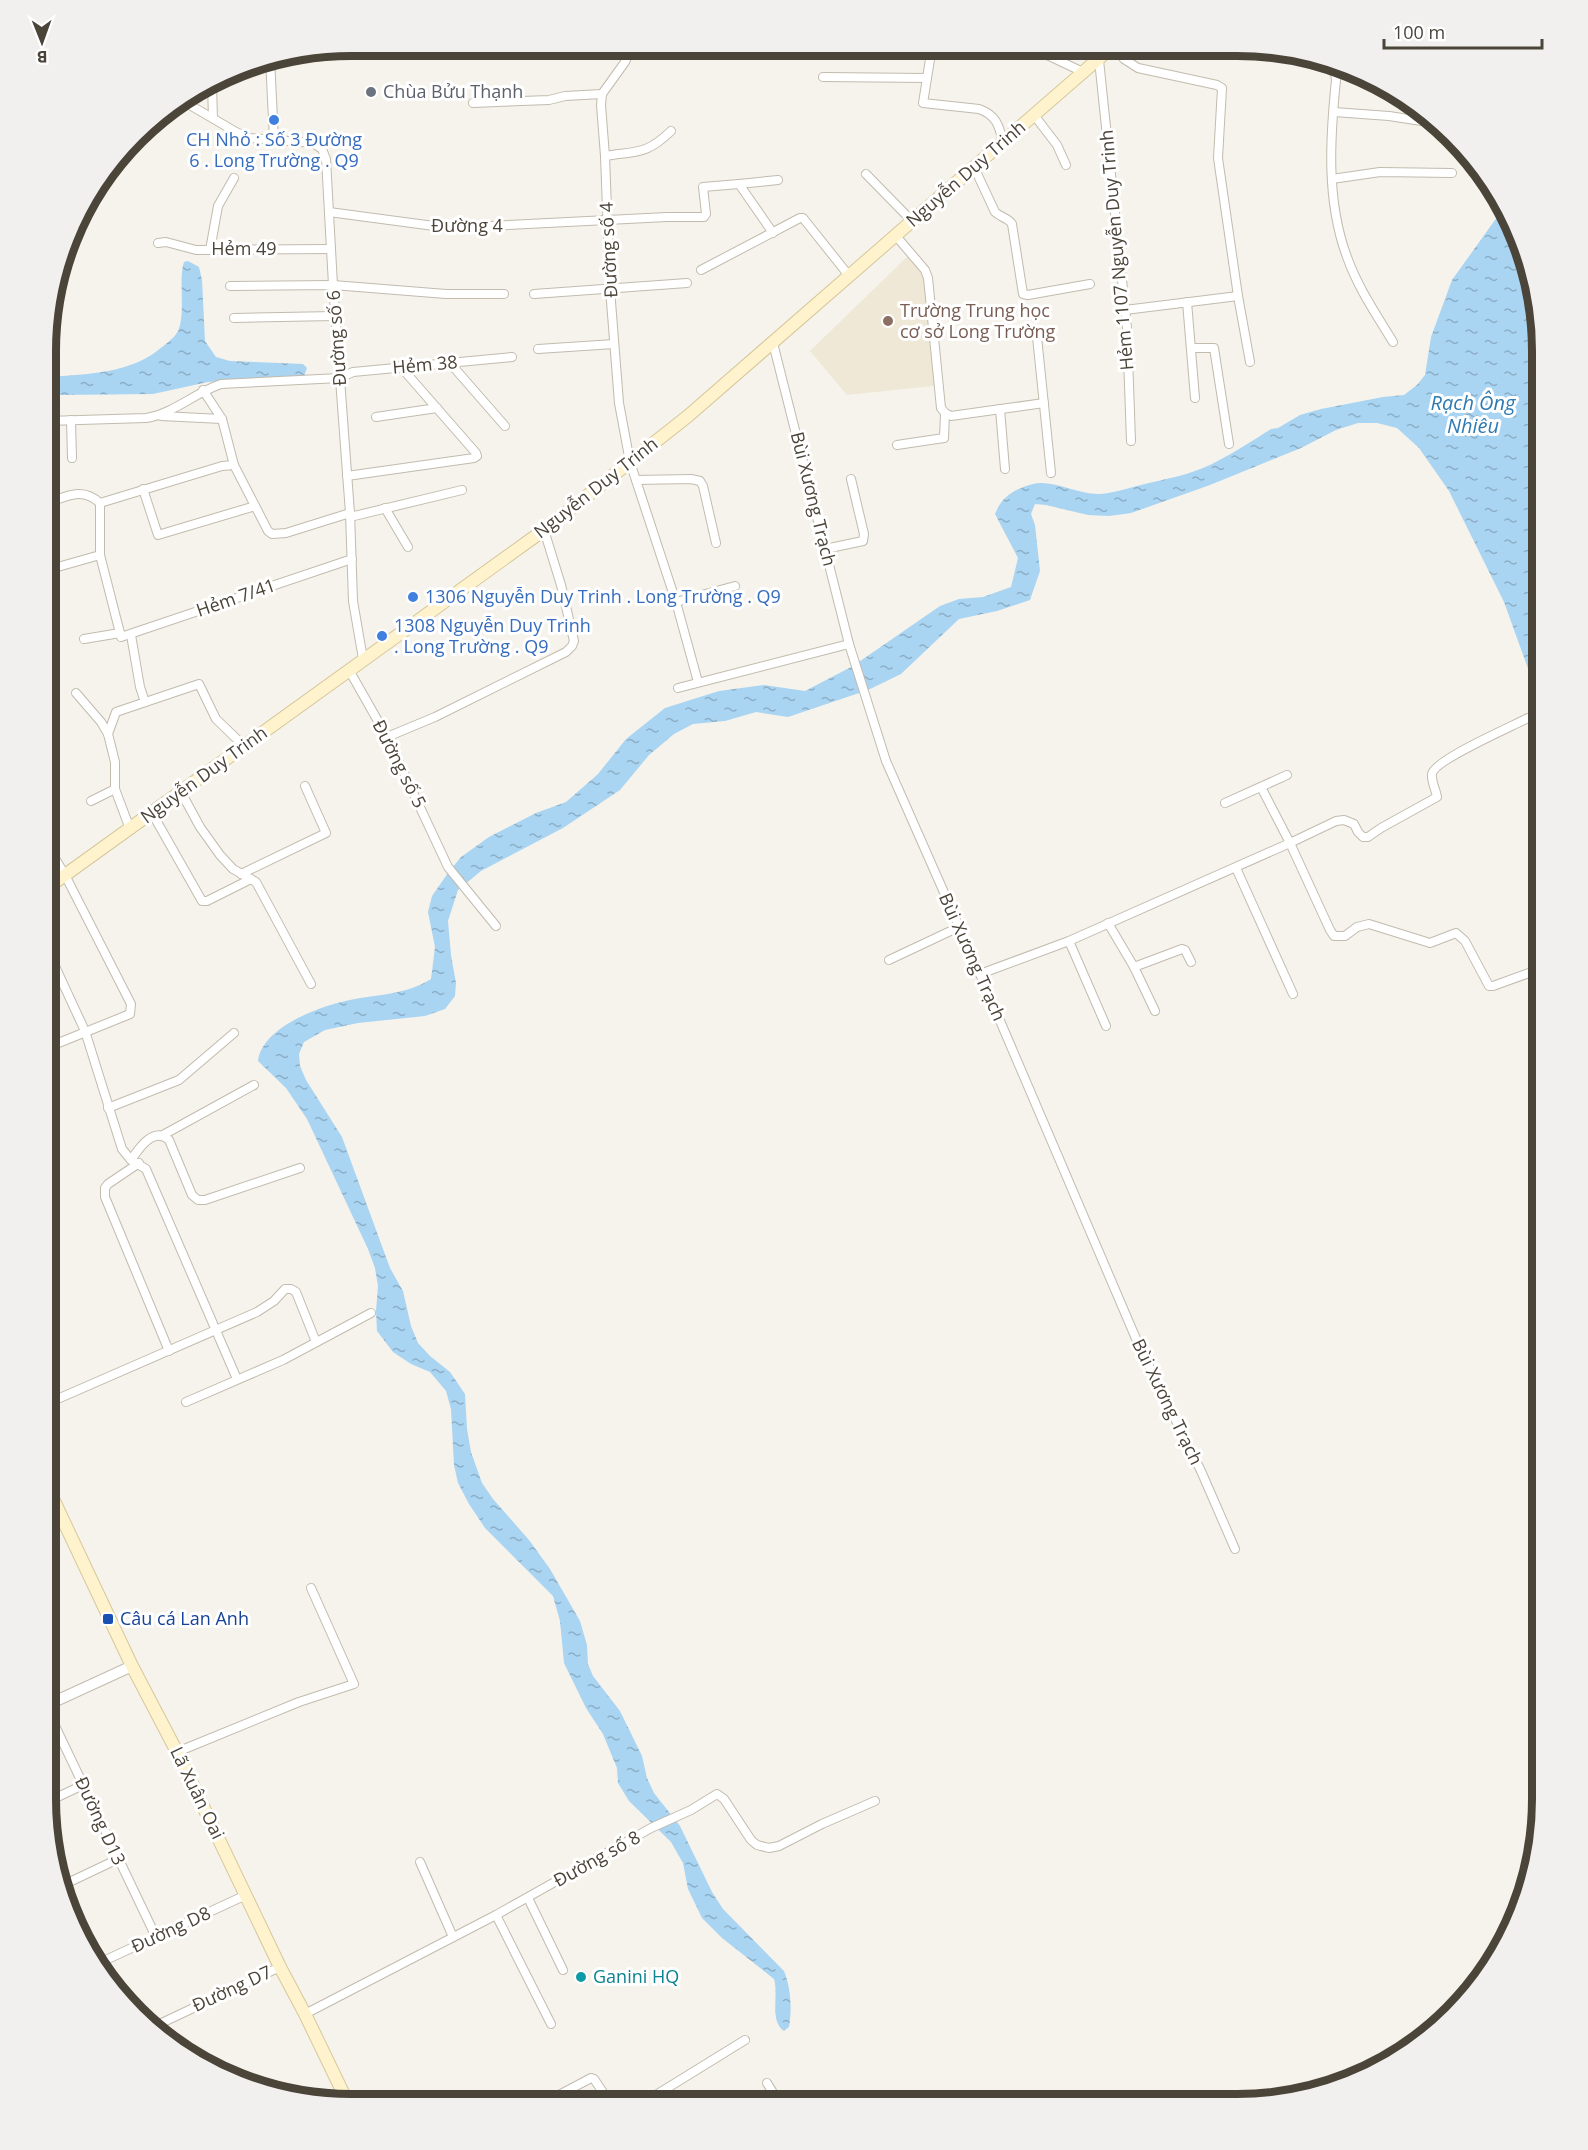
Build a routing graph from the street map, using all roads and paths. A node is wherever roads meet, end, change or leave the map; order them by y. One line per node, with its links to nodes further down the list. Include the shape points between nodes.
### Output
1 (628, 56): 13 (street)
2 (931, 56): 11 (street)
3 (1049, 56): 9 (street)
4 (1103, 56): 6 (main road, Nguyễn Duy Trinh)
5 (1121, 56): 49 (street, via 1138,68 1220,86 1218,158)
6 (1099, 60): 9 (main road, Nguyễn Duy Trinh); 51 (street, Hẻm 1107 Nguyễn Duy Trinh)
7 (1308, 64): 16 (street, via 1335,74)
8 (270, 67): 21 (street)
9 (1083, 72): 17 (main road, Nguyễn Duy Trinh)
10 (823, 77): 11 (street)
11 (927, 78): 22 (street, via 923,103 987,112 999,126)
12 (212, 90): 18 (street)
13 (602, 94): 14 (street); 23 (street, Đường số 4)
14 (473, 103)
15 (188, 104): 18 (street)
16 (1334, 112): 19 (street); 29 (street)
17 (1034, 115): 22 (main road, Nguyễn Duy Trinh); 24 (street)
18 (213, 118): 21 (street, via 250,138)
19 (1422, 121)
20 (671, 131): 23 (street, via 647,150)
21 (274, 140): 32 (street, Đường số 6, via 313,143 322,148)
22 (1003, 142): 25 (main road, Nguyễn Duy Trinh)
23 (605, 156): 33 (street, Đường số 4)
24 (1066, 165)
25 (974, 167): 34 (main road, Nguyễn Duy Trinh); 43 (street, via 995,212 1012,224 1023,294)
26 (1452, 172): 29 (street, via 1380,172)
27 (866, 174): 34 (street)
28 (234, 178): 39 (street, via 218,206)
29 (1332, 179): 56 (street, via 1347,258)
30 (778, 180): 31 (street)
31 (739, 184): 33 (street, Đường 4, via 703,187 704,217); 35 (street)
32 (328, 212): 33 (street, Đường 4, via 449,228); 38 (street, Đường số 6)
33 (606, 220): 46 (street, Đường số 4)
34 (912, 221): 36 (main road, Nguyễn Duy Trinh)
35 (773, 233): 40 (street); 41 (street, via 803,218)
36 (896, 236): 41 (main road, Nguyễn Duy Trinh); 70 (street, via 928,278 941,408)
37 (158, 243): 39 (street, Hẻm 49)
38 (331, 249): 39 (street, Hẻm 49); 44 (street, Đường số 6)
39 (210, 250)
40 (702, 270)
41 (850, 277): 55 (main road, Nguyễn Duy Trinh)
42 (687, 284): 46 (street)
43 (1090, 284)
44 (333, 285): 45 (street); 47 (street, via 446,294); 52 (street, Đường số 6)
45 (230, 286)
46 (610, 289): 48 (street); 57 (street, Đường số 4)
47 (504, 294)
48 (534, 294)
49 (1238, 296): 50 (street); 61 (street)
50 (1187, 302): 51 (street); 58 (street)
51 (1125, 310): 77 (street, Hẻm 1107 Nguyễn Duy Trinh)
52 (336, 316): 53 (street); 64 (street, Đường số 6)
53 (234, 318)
54 (1037, 337): 67 (street)
55 (773, 342): 81 (main road, Nguyễn Duy Trinh); 98 (street, Bùi Xương Trạch)
56 (1393, 342)
57 (614, 344): 59 (street); 81 (street, Đường số 4)
58 (1191, 348): 66 (street); 78 (street, via 1215,348)
59 (538, 349)
60 (512, 357): 62 (street, Hẻm 38)
61 (1250, 362)
62 (450, 363): 63 (street, Hẻm 38); 76 (street)
63 (400, 366): 64 (street, Hẻm 38, via 353,372); 68 (street)
64 (340, 378): 65 (street, Hẻm 38, via 221,384); 85 (street, Đường số 6)
65 (203, 390): 71 (street, Hẻm 38); 73 (street)
66 (1196, 398)
67 (1044, 403): 69 (street); 84 (street)
68 (437, 408): 72 (street); 85 (street, via 477,453 474,458)
69 (1000, 409): 70 (street, via 951,416); 83 (street)
70 (945, 413): 79 (street, via 944,438)
71 (160, 416): 73 (street); 74 (street)
72 (376, 417)
73 (222, 419): 82 (street)
74 (71, 420): 75 (street); 80 (street)
75 (56, 421)
76 (505, 426)
77 (1131, 441)
78 (1228, 444)
79 (897, 445)
80 (72, 458)
81 (630, 462): 87 (street, Đường số 4); 95 (main road, Nguyễn Duy Trinh)
82 (234, 465): 88 (street); 92 (street)
83 (1005, 469)
84 (1051, 473)
85 (346, 476): 94 (street, Đường số 6)
86 (851, 479): 98 (street, via 863,540)
87 (636, 480): 96 (street, via 700,481); 103 (street, Đường số 4)
88 (143, 489): 91 (street); 92 (street, via 158,535)
89 (462, 490): 93 (street)
90 (56, 500): 91 (street, via 82,493)
91 (100, 503): 99 (street)
92 (255, 506): 94 (street, via 272,534)
93 (385, 508): 94 (street); 97 (street)
94 (350, 515): 100 (street, Đường số 6)
95 (544, 530): 108 (main road, Nguyễn Duy Trinh); 116 (street, via 561,585 572,646 435,717)
96 (716, 543)
97 (408, 547)
98 (825, 549): 107 (street, Bùi Xương Trạch)
99 (100, 555): 101 (street); 104 (street)
100 (352, 559): 105 (street, Hẻm 7/41); 108 (street, Đường số 6, via 353,602)
101 (56, 567)
102 (735, 586): 103 (street)
103 (676, 602): 110 (street, Đường số 4)
104 (120, 635): 105 (street, Hẻm 7/41); 106 (street, Hẻm 7/41)
105 (130, 635): 113 (street)
106 (84, 639)
107 (849, 644): 110 (street); 136 (street, Bùi Xương Trạch, via 886,761)
108 (363, 659): 109 (main road, Nguyễn Duy Trinh)
109 (349, 670): 116 (street, Đường số 5); 117 (main road, Nguyễn Duy Trinh)
110 (698, 682): 111 (street)
111 (678, 688)
112 (76, 693): 115 (street)
113 (145, 702): 115 (street, via 116,712); 117 (street, via 199,684 216,719)
114 (1532, 718): 127 (street, via 1447,758 1432,772 1437,797 1368,837 1363,837 1354,824 1336,820)
115 (108, 734): 121 (street, via 115,762)
116 (387, 737): 135 (street, Đường số 5, via 447,864)
117 (244, 746): 122 (main road, Nguyễn Duy Trinh)
118 (1287, 775): 120 (street)
119 (305, 786): 130 (street, via 326,833)
120 (1261, 787): 124 (street); 127 (street)
121 (115, 789): 123 (street); 126 (street)
122 (182, 792): 125 (main road, Nguyễn Duy Trinh); 130 (street, via 220,855)
123 (91, 801)
124 (1225, 803)
125 (152, 813): 126 (main road, Nguyễn Duy Trinh); 132 (street, via 202,901)
126 (130, 829): 131 (main road, Nguyễn Duy Trinh)
127 (1290, 843): 129 (street); 142 (street, via 1334,936 1345,936 1369,924 1430,943 1456,933 1465,941 1489,986)
128 (56, 860): 131 (street)
129 (1236, 868): 134 (street); 145 (street)
130 (241, 874): 132 (street)
131 (65, 875): 133 (main road, Nguyễn Duy Trinh); 148 (street, via 132,1010)
132 (251, 879): 144 (street)
133 (56, 882)
134 (1108, 923): 137 (street); 140 (street)
135 (496, 926)
136 (959, 927): 138 (street); 143 (street, Bùi Xương Trạch)
137 (1069, 941): 143 (street); 147 (street)
138 (889, 960)
139 (1191, 962): 140 (street, via 1182,949)
140 (1134, 967): 146 (street)
141 (56, 970): 148 (street)
142 (1532, 972)
143 (980, 974): 164 (street, Bùi Xương Trạch, via 1140,1348)
144 (311, 984)
145 (1293, 994)
146 (1155, 1011)
147 (1106, 1026)
148 (85, 1031): 150 (street); 152 (street)
149 (234, 1033): 152 (street, via 179,1080)
150 (56, 1043)
151 (254, 1085): 153 (street)
152 (108, 1108): 154 (street, via 122,1149)
153 (164, 1135): 154 (street, via 147,1140); 155 (street, via 198,1200)
154 (135, 1161): 157 (street, via 146,1169); 159 (street, via 108,1184 105,1197)
155 (300, 1168)
156 (370, 1312): 158 (street)
157 (216, 1330): 158 (street, via 257,1312 282,1291 291,1289 296,1292); 159 (street); 160 (street)
158 (316, 1342): 160 (street)
159 (169, 1351): 161 (street)
160 (237, 1379): 162 (street)
161 (56, 1400)
162 (186, 1402)
163 (56, 1505): 166 (main road, Lã Xuân Oai)
164 (1235, 1548)
165 (311, 1588): 169 (street, via 354,1684)
166 (132, 1666): 167 (street); 169 (main road, Lã Xuân Oai)
167 (56, 1700)
168 (56, 1728): 170 (street, Đường D13)
169 (177, 1752): 176 (main road, Lã Xuân Oai)
170 (83, 1785): 171 (street); 173 (street, Đường D13)
171 (56, 1798)
172 (875, 1801): 177 (street, Đường số 8, via 769,1848 751,1840 720,1795 714,1795)
173 (118, 1859): 175 (street); 179 (street, Đường D13)
174 (420, 1862): 180 (street)
175 (68, 1883)
176 (246, 1895): 179 (street, Đường D8); 182 (main road, Lã Xuân Oai)
177 (528, 1898): 178 (street, Đường số 8); 183 (street)
178 (496, 1915): 180 (street, Đường số 8); 186 (street)
179 (156, 1937): 181 (street, Đường D8)
180 (453, 1937): 184 (street, Đường số 8)
181 (104, 1961)
182 (280, 1967): 184 (main road, Lã Xuân Oai); 185 (street, Đường D7)
183 (563, 1970)
184 (305, 2014): 189 (main road, Lã Xuân Oai)
185 (160, 2024)
186 (551, 2024)
187 (745, 2040): 192 (street)
188 (767, 2082): 193 (street)
189 (344, 2094)
190 (561, 2094): 191 (street, via 591,2078)
191 (604, 2094)
192 (658, 2094)
193 (774, 2094)

